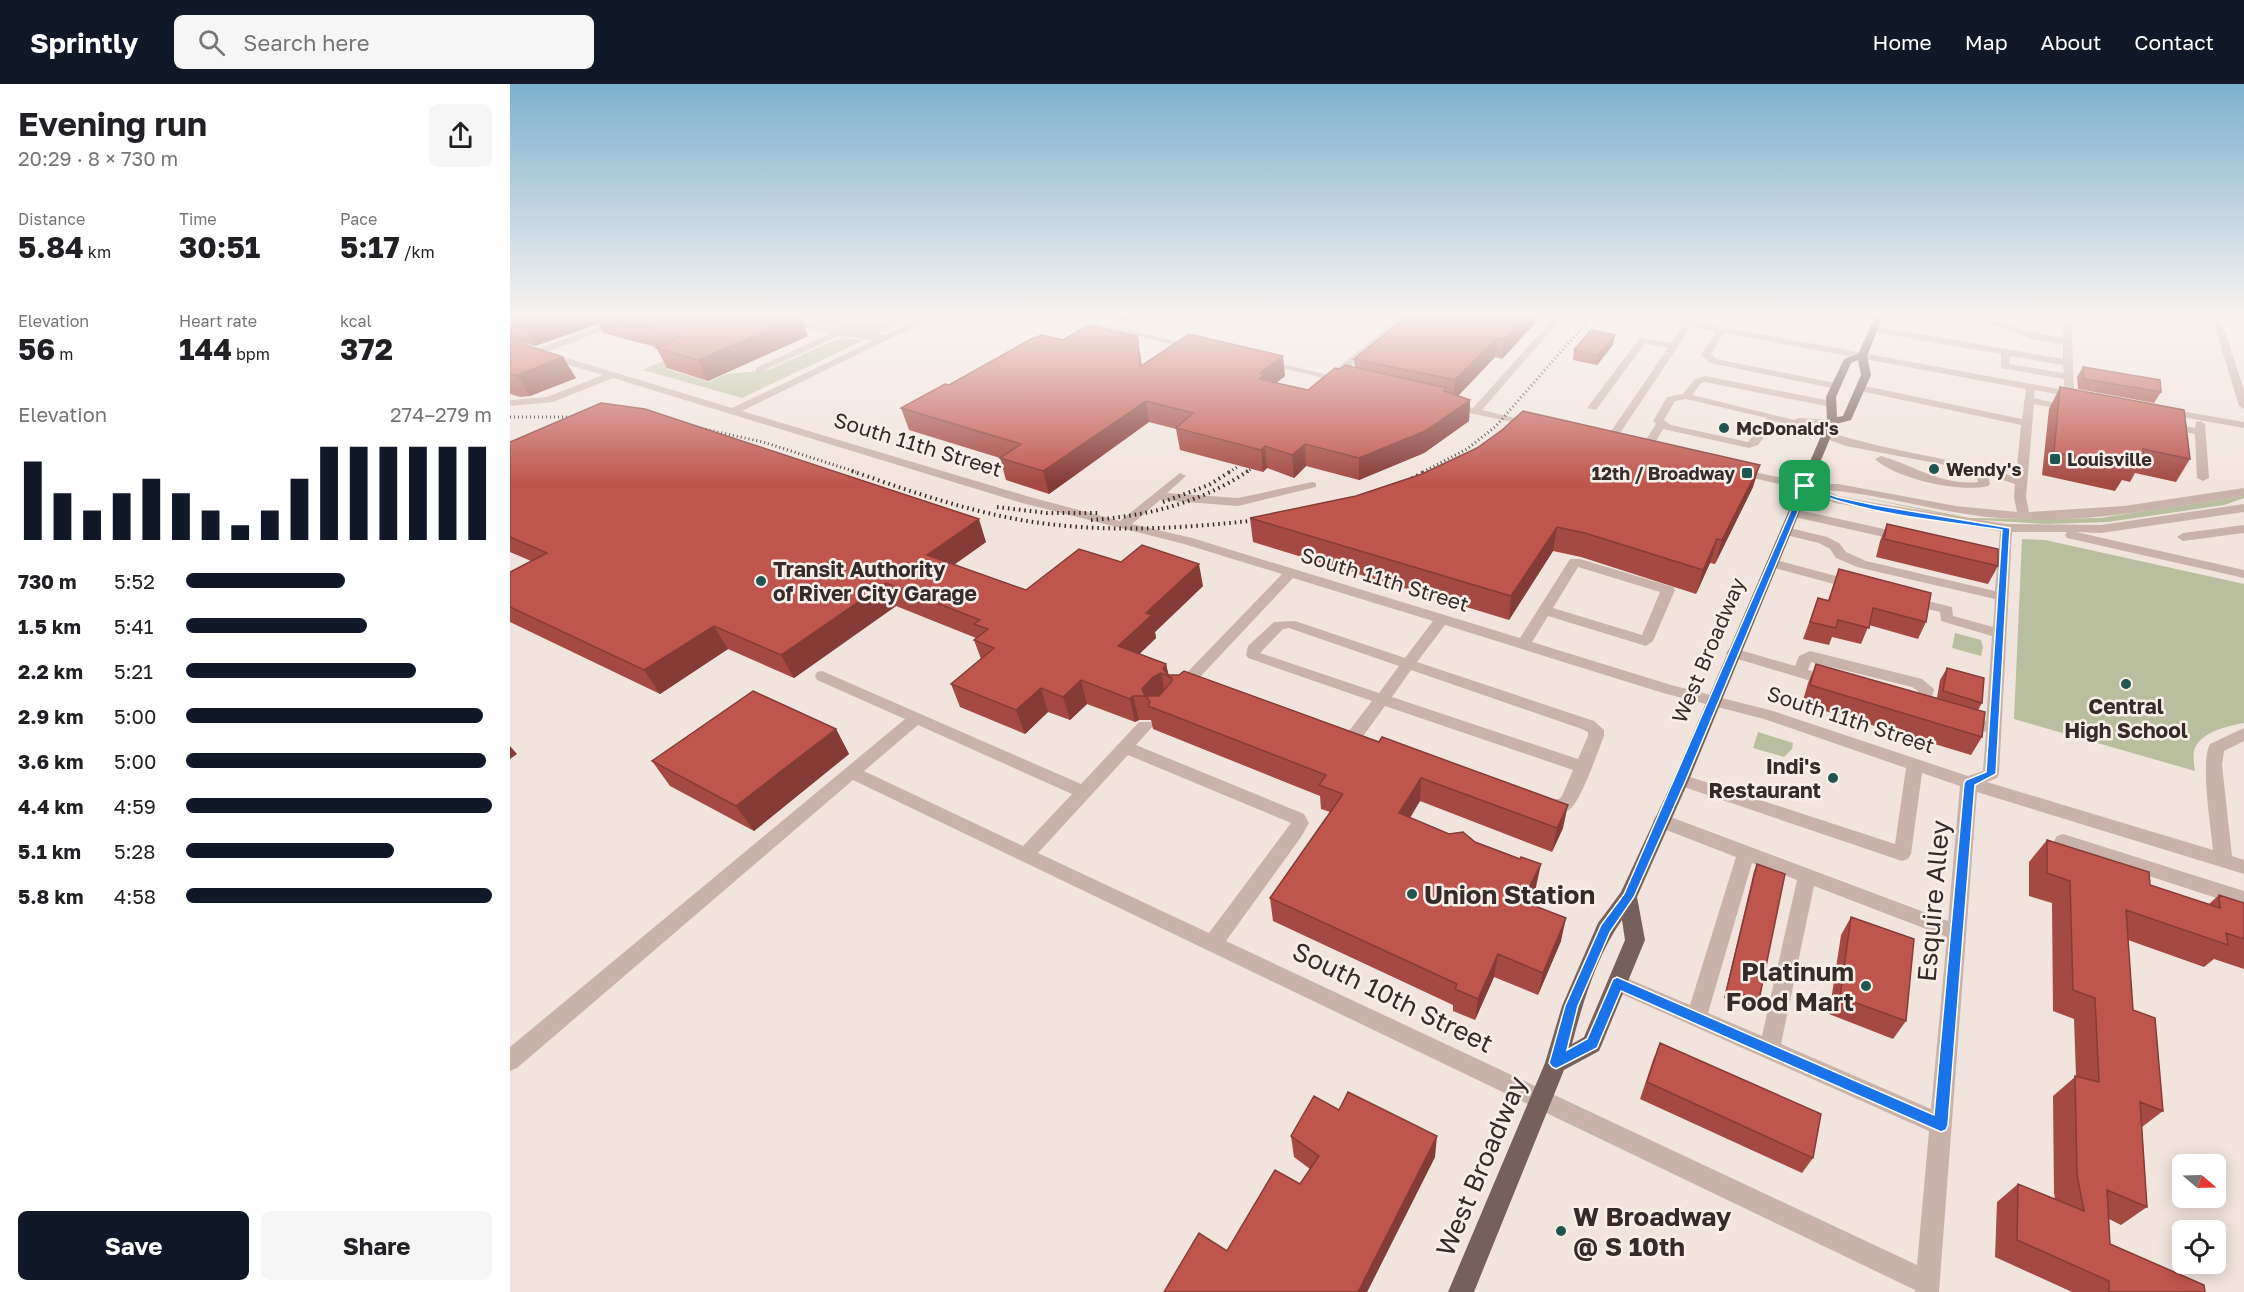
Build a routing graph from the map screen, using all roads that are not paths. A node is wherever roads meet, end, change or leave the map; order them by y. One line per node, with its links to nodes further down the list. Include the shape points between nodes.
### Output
1 (598, 370): 15 (street, South 11th Street)
2 (818, 370): 34 (street)
3 (1298, 370): 17 (street)
4 (1340, 370): 17 (street)
5 (1512, 370): 35 (street)
6 (1620, 370): 31 (street)
7 (1659, 370): 47 (street, via 1613,444)
8 (1759, 370): 19 (street)
9 (1843, 370): 19 (main road, West Broadway)
10 (1865, 370): 21 (main road, West Broadway)
11 (1940, 370): 20 (street)
12 (2030, 370): 16 (street)
13 (2069, 370): 16 (street)
14 (2233, 370): 29 (street)
15 (613, 375): 26 (street, via 549,400); 34 (street, South 11th Street)
16 (2069, 377): 22 (street)
17 (1331, 378): 18 (street)
18 (1353, 384)
19 (1836, 386): 28 (main road, West Broadway)
20 (2031, 387): 22 (street); 25 (street)
21 (1860, 388): 39 (main road, West Broadway, via 1847,418); 40 (street)
22 (2068, 394): 24 (street)
23 (1686, 396): 28 (street, via 1698,381 1705,379); 30 (street); 41 (street, via 1671,399 1658,421)
24 (2090, 398)
25 (2030, 400): 33 (street); 40 (street)
26 (510, 403)
27 (1442, 404): 35 (street)
28 (1831, 404): 39 (main road, West Broadway)
29 (2244, 406)
30 (1733, 407): 36 (street); 48 (street, via 1682,403 1671,419 1678,424)
31 (1592, 408)
32 (2156, 410): 37 (street)
33 (2086, 411)
34 (732, 412): 65 (street, South 11th Street)
35 (1475, 412): 44 (street)
36 (1773, 417): 38 (street); 48 (street)
37 (2199, 418): 43 (street); 45 (street)
38 (1787, 421): 39 (street); 46 (street)
39 (1832, 422): 46 (main road, West Broadway)
40 (2027, 423): 56 (street)
41 (1661, 424): 48 (street, via 1744,445); 49 (street)
42 (2155, 424): 45 (street)
43 (2244, 425)
44 (1541, 427)
45 (2200, 432): 55 (street)
46 (1826, 436): 50 (street); 58 (main road, West Broadway)
47 (1595, 440)
48 (1755, 441)
49 (1645, 451)
50 (1881, 454): 51 (street); 51 (street, via 1894,468 1965,486 1985,481 1974,471); 54 (street, via 1890,473 1965,491 1988,492 1997,487)
51 (1920, 456): 54 (street)
52 (1726, 468): 58 (street)
53 (1180, 476): 60 (street)
54 (1998, 476): 56 (street)
55 (2203, 478)
56 (2022, 482): 63 (street)
57 (1312, 485): 60 (street, via 1238,502)
58 (1805, 486): 62 (main road, West Broadway); 63 (street, via 1841,487 1965,511); 66 (street, via 1875,507)
59 (2244, 492): 63 (street, via 2110,513)
60 (1157, 496): 65 (street)
61 (2244, 508): 68 (street, via 2101,529)
62 (1794, 513): 64 (street); 69 (main road, West Broadway)
63 (2024, 515)
64 (1848, 525): 71 (street); 72 (street)
65 (1122, 526): 74 (street, South 11th Street, via 1188,541)
66 (2006, 528): 68 (street); 77 (street, via 1999,558)
67 (2244, 529): 70 (street)
68 (2048, 530): 75 (street)
69 (1786, 531): 72 (street, via 1823,540 1835,546); 73 (main road, West Broadway)
70 (2183, 537)
71 (1914, 539)
72 (1841, 555): 77 (street, via 1862,564)
73 (1772, 563): 76 (street); 83 (main road, West Broadway)
74 (1290, 573): 80 (street, South 11th Street); 87 (street)
75 (2244, 574)
76 (1867, 589)
77 (2003, 597): 81 (street)
78 (1901, 598): 81 (street, via 1947,610 1946,618)
79 (1545, 610): 79 (street, via 1575,561 1668,590 1646,641); 82 (street)
80 (1441, 620): 82 (street, South 11th Street); 84 (street)
81 (2001, 634): 95 (street)
82 (1523, 645): 92 (street, South 11th Street)
83 (1733, 653): 85 (street); 92 (main road, West Broadway)
84 (1409, 664): 91 (street); 91 (street, via 1285,623 1253,649 1257,657); 100 (street, via 1588,725 1596,730 1596,736)
85 (1800, 673): 89 (street); 95 (street, via 1804,659 1810,656 1917,683 1926,689 1925,698 1911,705)
86 (822, 676): 93 (street)
87 (1192, 676): 88 (street); 90 (street)
88 (1213, 684)
89 (1842, 685)
90 (1178, 692)
91 (1382, 699): 97 (street); 100 (street)
92 (1713, 700): 99 (street, South 11th Street); 102 (main road, West Broadway)
93 (915, 719): 101 (street); 104 (street)
94 (1145, 726): 98 (street)
95 (1994, 729): 103 (street, via 1991,774)
96 (2244, 734): 110 (street, via 2216,748 2214,765)
97 (1355, 735)
98 (1125, 747): 104 (street); 116 (street, via 1298,819 1300,824 1295,832)
99 (1915, 764): 102 (street, via 1902,854); 103 (street, South 11th Street)
100 (1583, 767): 105 (street, via 1569,800 1562,806 1552,807)
101 (859, 775): 108 (street, South 10th Street); 120 (street)
102 (1681, 780): 106 (main road, West Broadway)
103 (1970, 783): 110 (street, South 11th Street); 115 (street, Esquire Alley)
104 (1083, 792): 108 (street)
105 (1531, 799)
106 (1662, 821): 109 (street); 113 (main road, West Broadway)
107 (2063, 841): 114 (street)
108 (1026, 854): 116 (street, South 10th Street)
109 (1746, 854): 112 (street); 118 (street)
110 (2223, 860): 111 (street, South 11th Street)
111 (2244, 867)
112 (1807, 876): 115 (street); 119 (street)
113 (1628, 897): 117 (main road, West Broadway, via 1635,940); 121 (main road, West Broadway, via 1605,929 1572,1006)
114 (2244, 899)
115 (1957, 933): 123 (street, Esquire Alley)
116 (1214, 943): 122 (street, South 10th Street)
117 (1617, 983): 118 (street); 121 (main road, West Broadway, via 1592,1044)
118 (1696, 1018): 119 (street)
119 (1769, 1050): 123 (street)
120 (510, 1061)
121 (1556, 1063): 122 (main road, West Broadway)
122 (1541, 1099): 124 (street, South 10th Street); 125 (main road, West Broadway)
123 (1941, 1125): 124 (street, Esquire Alley)
124 (1927, 1288)
125 (1461, 1292)

